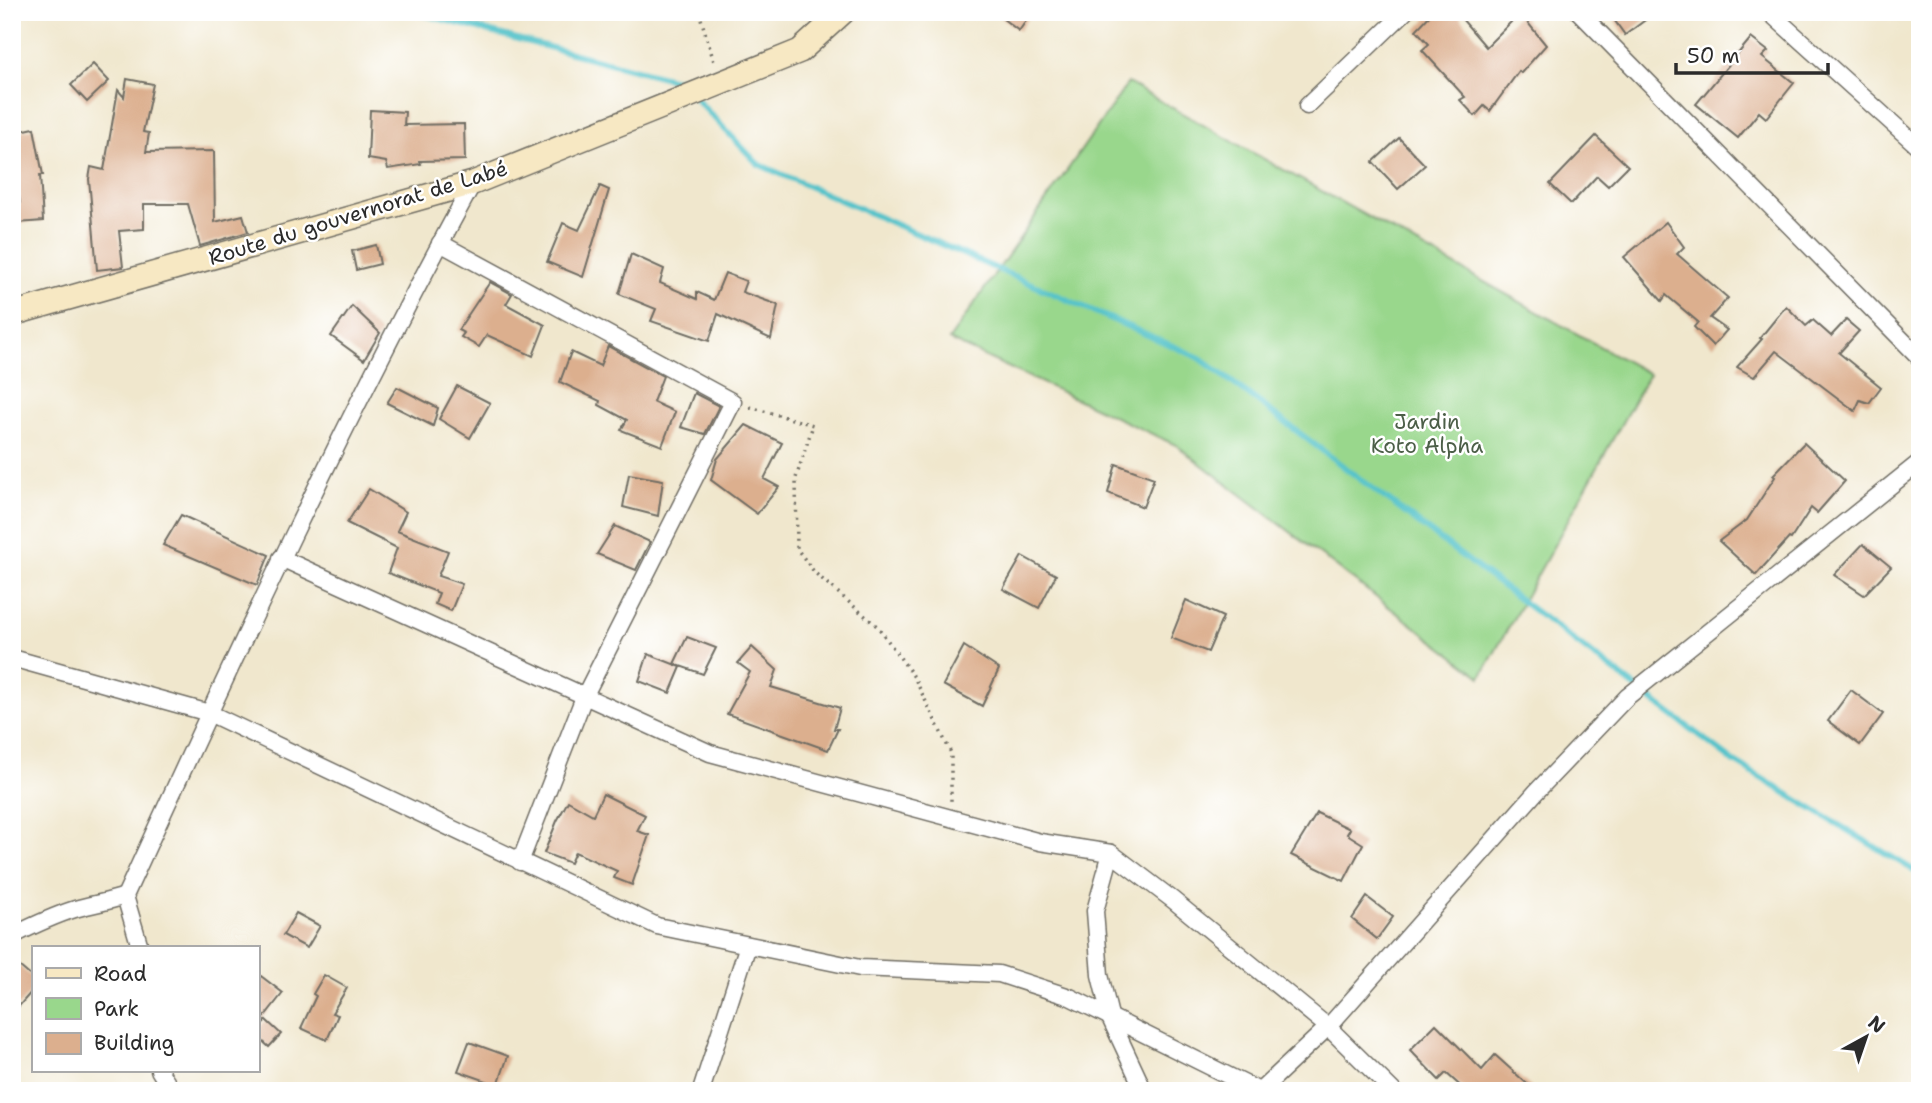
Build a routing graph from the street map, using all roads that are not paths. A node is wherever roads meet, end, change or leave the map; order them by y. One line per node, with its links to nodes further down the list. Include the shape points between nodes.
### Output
1 (843, 12): 7 (street, Route du gouvernorat de Labé, via 800,51)
2 (1405, 12): 5 (street)
3 (1579, 12): 10 (street)
4 (1769, 12): 6 (street)
5 (1307, 106)
6 (1920, 148)
7 (473, 183): 8 (street); 9 (street, Route du gouvernorat de Labé)
8 (440, 243): 12 (street); 14 (street, via 733,402)
9 (12, 314)
10 (1920, 358)
11 (1920, 461): 23 (street, via 1627,697 1536,792)
12 (281, 558): 14 (street); 15 (street)
13 (12, 658): 15 (street)
14 (584, 697): 16 (street, via 710,753 1040,842); 17 (street)
15 (209, 713): 17 (street); 18 (street)
16 (1111, 853): 22 (street, via 1095,911 1100,975); 23 (street)
17 (520, 862): 20 (street, via 657,926)
18 (125, 896): 19 (street, via 76,909); 21 (street)
19 (12, 936)
20 (748, 945): 22 (street, via 860,968 999,974 1070,997); 26 (street)
21 (140, 946)
22 (1111, 1020): 27 (street); 28 (street)
23 (1328, 1027): 28 (street); 29 (street)
24 (160, 1072): 25 (street)
25 (172, 1091)
26 (701, 1091)
27 (1144, 1091)
28 (1259, 1091)
29 (1393, 1091)

